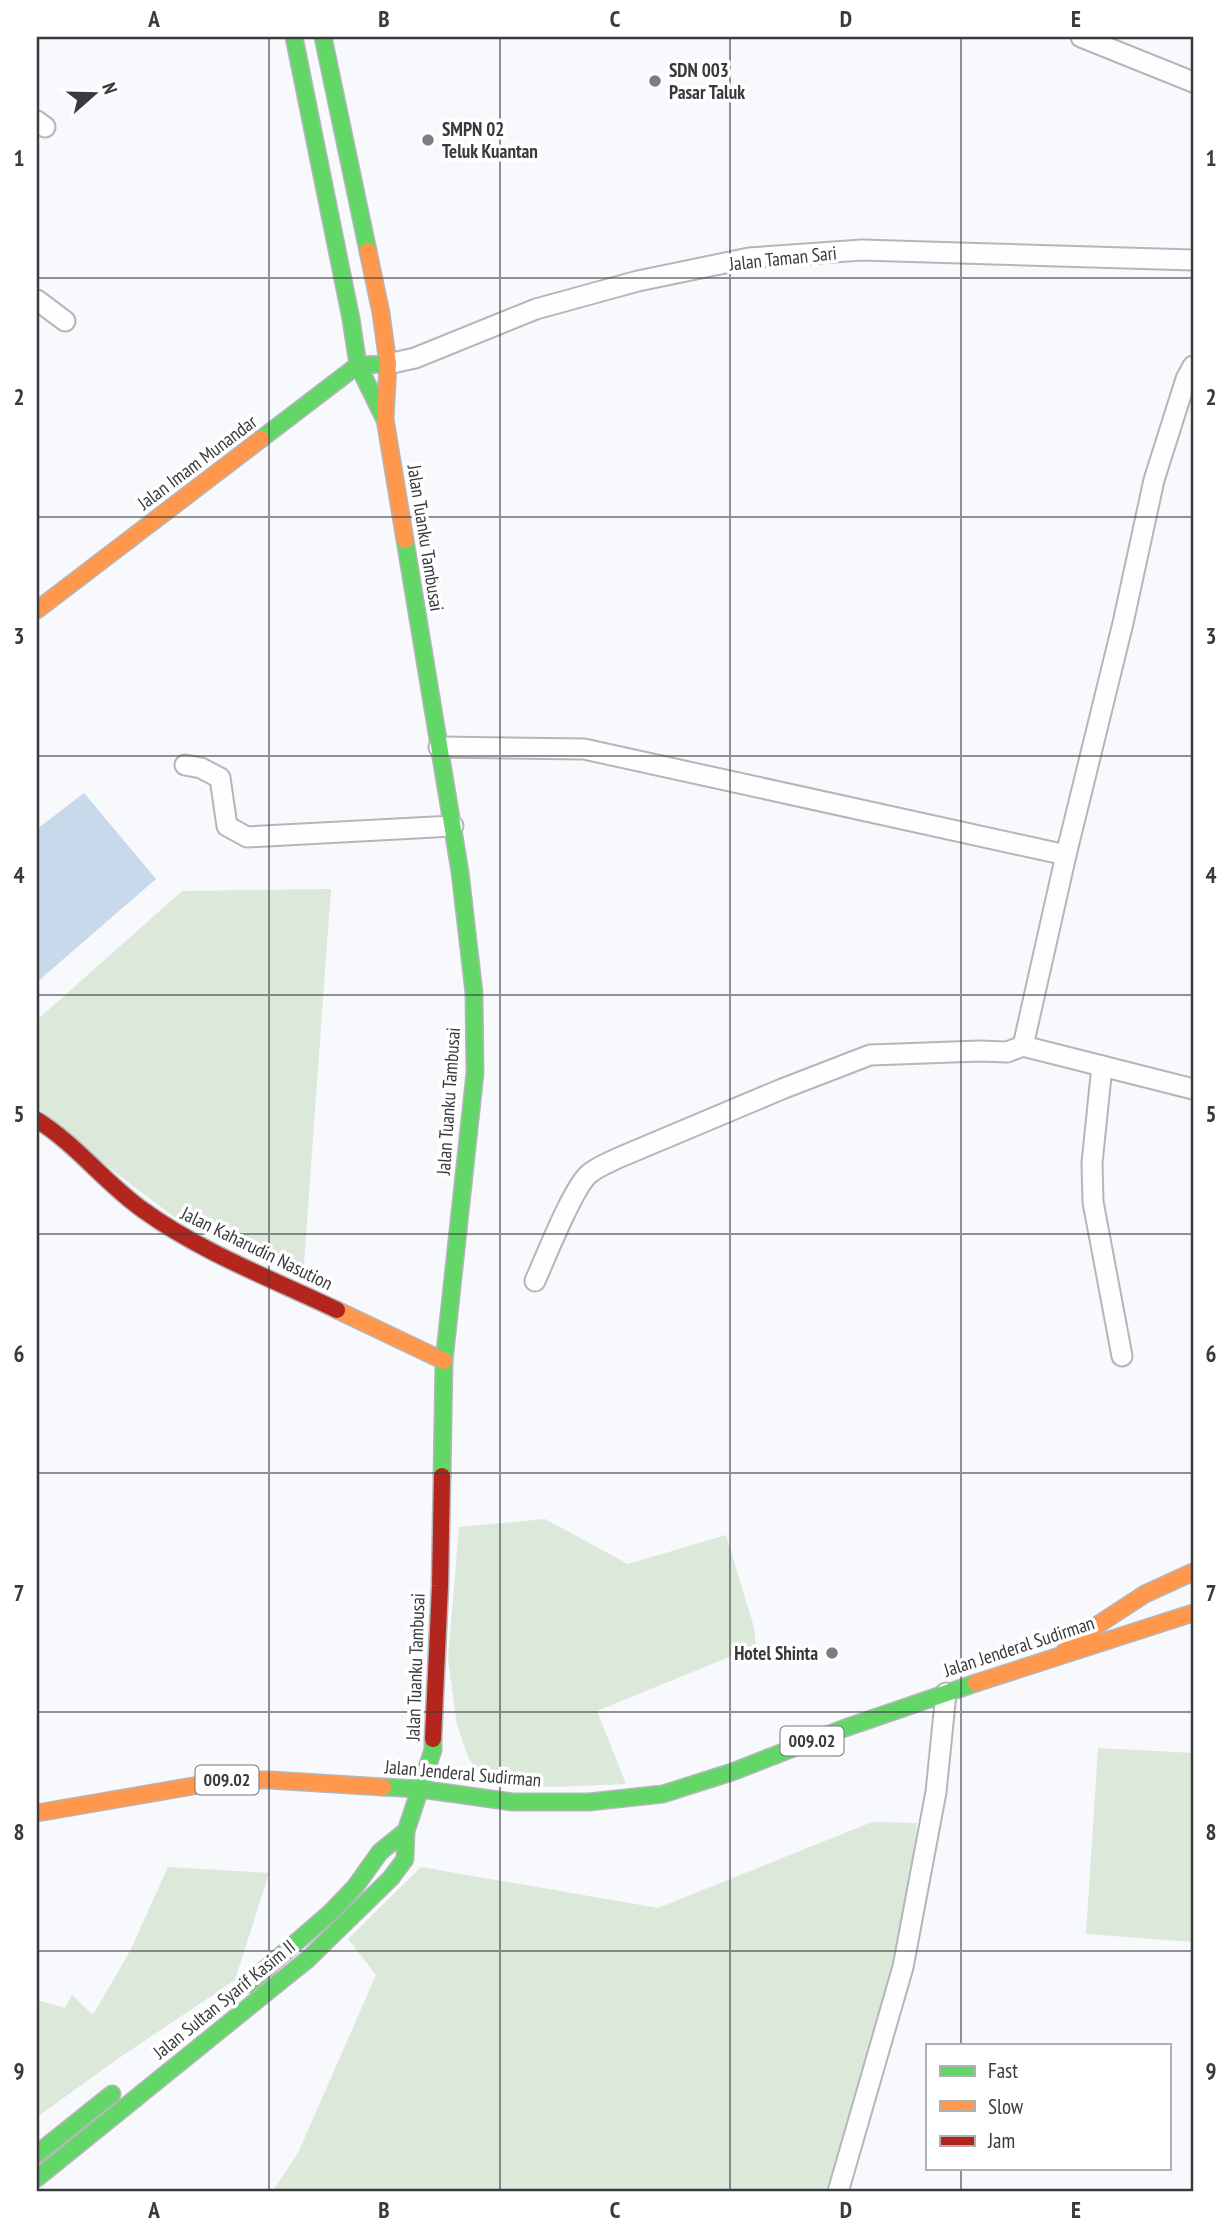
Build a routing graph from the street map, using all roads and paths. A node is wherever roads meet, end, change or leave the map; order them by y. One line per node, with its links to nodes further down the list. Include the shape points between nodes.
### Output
1 (294, 37): 9 (main road, Jalan Tuanku Tambusai)
2 (323, 37): 8 (main road, Jalan Tuanku Tambusai)
3 (1081, 37): 4 (street)
4 (1193, 82)
5 (1193, 260): 8 (street, Jalan Taman Sari, via 862,250 748,258 536,309 415,358)
6 (37, 300): 7 (street)
7 (65, 321)
8 (388, 364): 9 (main road); 11 (main road, Jalan Tuanku Tambusai)
9 (358, 365): 11 (main road, Jalan Tuanku Tambusai); 12 (main road, Jalan Imam Munandar)
10 (1193, 366): 16 (street, via 1154,480)
11 (385, 419): 13 (main road, Jalan Tuanku Tambusai)
12 (37, 610)
13 (439, 747): 15 (main road, Jalan Tuanku Tambusai); 16 (street, via 584,749)
14 (184, 765): 15 (street, via 220,778 227,827 247,837)
15 (453, 826): 23 (main road, Jalan Tuanku Tambusai, via 474,993 475,1073)
16 (1066, 855): 17 (street)
17 (1023, 1046): 18 (street); 21 (street, via 1007,1052 870,1055 618,1158 583,1180)
18 (1101, 1066): 19 (street); 22 (street, via 1093,1202)
19 (1193, 1089)
20 (37, 1120): 23 (main road, Jalan Kaharudin Nasution, via 56,1131 162,1225)
21 (535, 1281)
22 (1122, 1356)
23 (444, 1361): 28 (main road, Jalan Tuanku Tambusai, via 433,1750)
24 (1193, 1572): 26 (main road, via 1145,1594)
25 (1193, 1613): 26 (main road, Jalan Jenderal Sudirman / 009.02)
26 (1062, 1654): 27 (main road, Jalan Jenderal Sudirman / 009.02)
27 (946, 1693): 28 (main road, Jalan Jenderal Sudirman / 009.02, via 663,1794 589,1802 513,1802); 35 (street, via 936,1792 903,1967)
28 (420, 1789): 29 (main road, Jalan Jenderal Sudirman / 009.02, via 228,1780); 30 (main road, Jalan Sultan Syarif Kasim II)
29 (37, 1813)
30 (406, 1831): 31 (main road, Jalan Sultan Syarif Kasim II, via 380,1852 330,1913); 34 (main road, Jalan Sultan Syarif Kasim II, via 405,1859 351,1919)
31 (232, 1997)
32 (120, 2088): 33 (main road)
33 (37, 2154)
34 (37, 2178)
35 (838, 2192)

